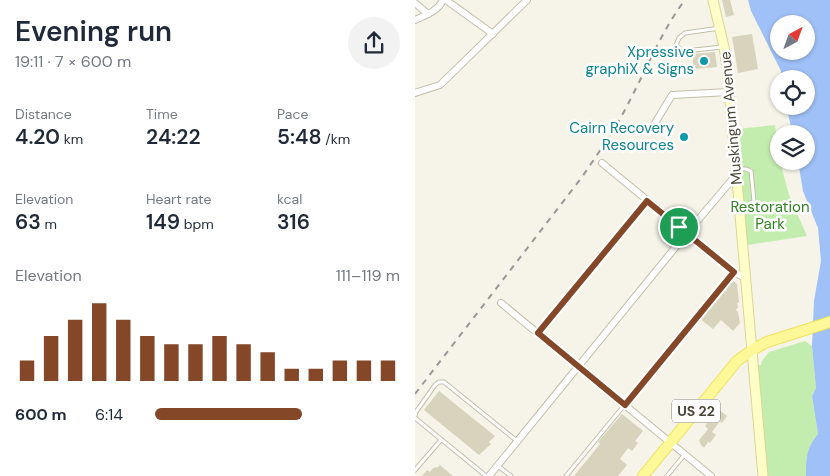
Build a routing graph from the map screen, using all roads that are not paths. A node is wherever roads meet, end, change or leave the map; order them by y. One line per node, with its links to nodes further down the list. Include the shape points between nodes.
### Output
1 (445, 0): 5 (street); 8 (street)
2 (527, 0): 8 (street)
3 (713, 0): 7 (street, Muskingum Avenue)
4 (415, 3): 5 (street)
5 (428, 14): 6 (street)
6 (415, 20)
7 (720, 28): 9 (street, Muskingum Avenue); 9 (lane, via 685,33 676,45 684,51)
8 (493, 34): 11 (street, via 440,86)
9 (724, 47): 10 (street, Muskingum Avenue)
10 (729, 92): 12 (street, via 672,95); 14 (street, Muskingum Avenue)
11 (415, 93)
12 (652, 128)
13 (601, 163): 15 (street)
14 (736, 172): 16 (street, Muskingum Avenue); 16 (lane, via 751,171 754,201); 17 (street)
15 (647, 201): 17 (street); 22 (lane)
16 (739, 210): 19 (street, Muskingum Avenue)
17 (687, 233): 18 (street); 24 (street)
18 (734, 272): 19 (street); 25 (lane)
19 (745, 278): 23 (street, Muskingum Avenue)
20 (501, 303): 22 (street)
21 (830, 322): 23 (main road, US 22)
22 (538, 333): 24 (street)
23 (752, 350): 29 (main road, US 22, via 737,361); 39 (street, Muskingum Avenue)
24 (579, 368): 25 (street); 28 (street)
25 (625, 405): 29 (street); 35 (lane)
26 (415, 417): 27 (lane); 28 (lane, via 435,385 444,382)
27 (441, 440): 32 (lane); 33 (lane)
28 (518, 441): 31 (street)
29 (670, 442): 30 (street); 36 (main road, US 22)
30 (685, 454): 37 (lane); 38 (street)
31 (498, 465): 33 (street); 34 (lane)
32 (415, 470)
33 (488, 476)
34 (511, 476)
35 (567, 476)
36 (643, 476)
37 (667, 476)
38 (711, 476)
39 (763, 476)

